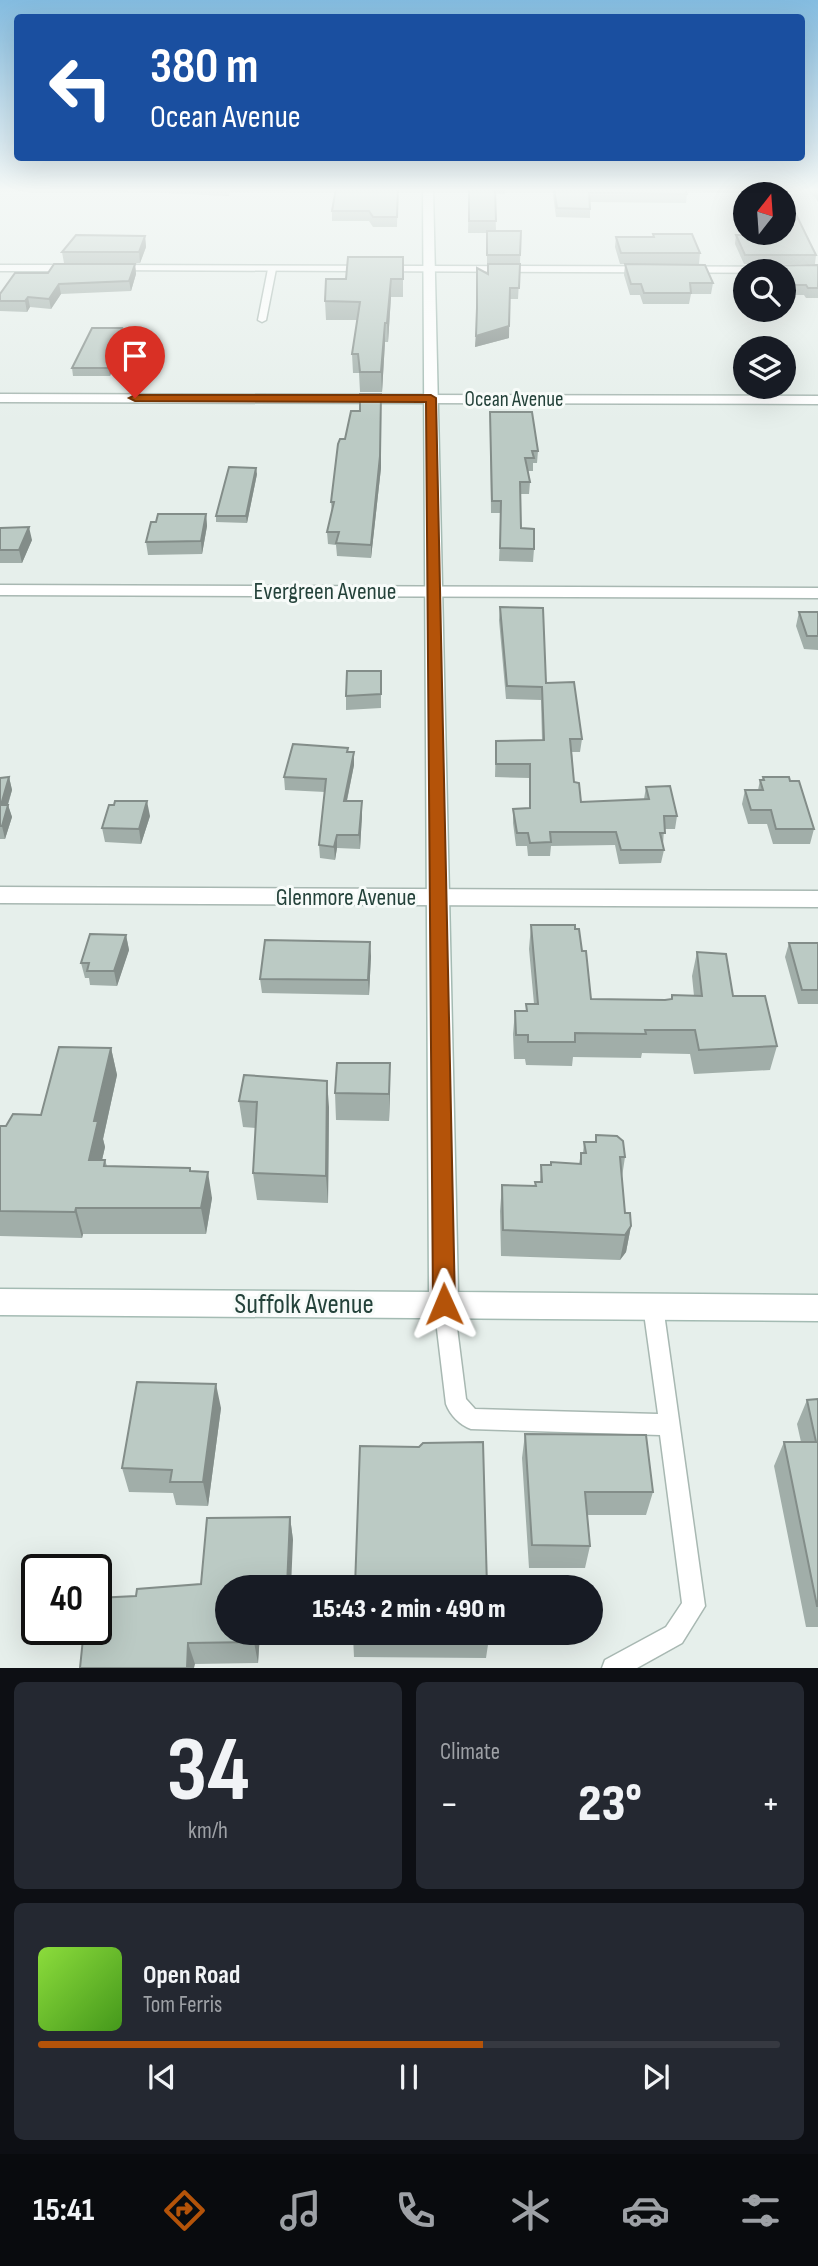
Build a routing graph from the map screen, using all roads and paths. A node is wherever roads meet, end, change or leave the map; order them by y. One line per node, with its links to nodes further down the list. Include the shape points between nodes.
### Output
1 (430, 266): 4 (street)
2 (0, 268): 3 (street)
3 (272, 269): 4 (street); 6 (lane)
4 (430, 270): 5 (street); 8 (street)
5 (818, 270)
6 (262, 320)
7 (0, 398): 8 (street, Ocean Avenue)
8 (431, 398): 9 (street, Ocean Avenue); 11 (street)
9 (818, 400)
10 (0, 590): 11 (street, Evergreen Avenue)
11 (434, 591): 12 (street, Evergreen Avenue); 14 (street)
12 (818, 593)
13 (0, 895): 14 (street, Glenmore Avenue)
14 (439, 897): 15 (street, Glenmore Avenue); 17 (street)
15 (818, 899)
16 (0, 1302): 17 (street, Suffolk Avenue)
17 (444, 1304): 18 (street, Suffolk Avenue); 20 (lane, via 456,1404 471,1419)
18 (653, 1306): 19 (street, Suffolk Avenue); 20 (lane)
19 (818, 1308)
20 (669, 1425): 21 (lane, via 694,1606 674,1635)
21 (613, 1668)

